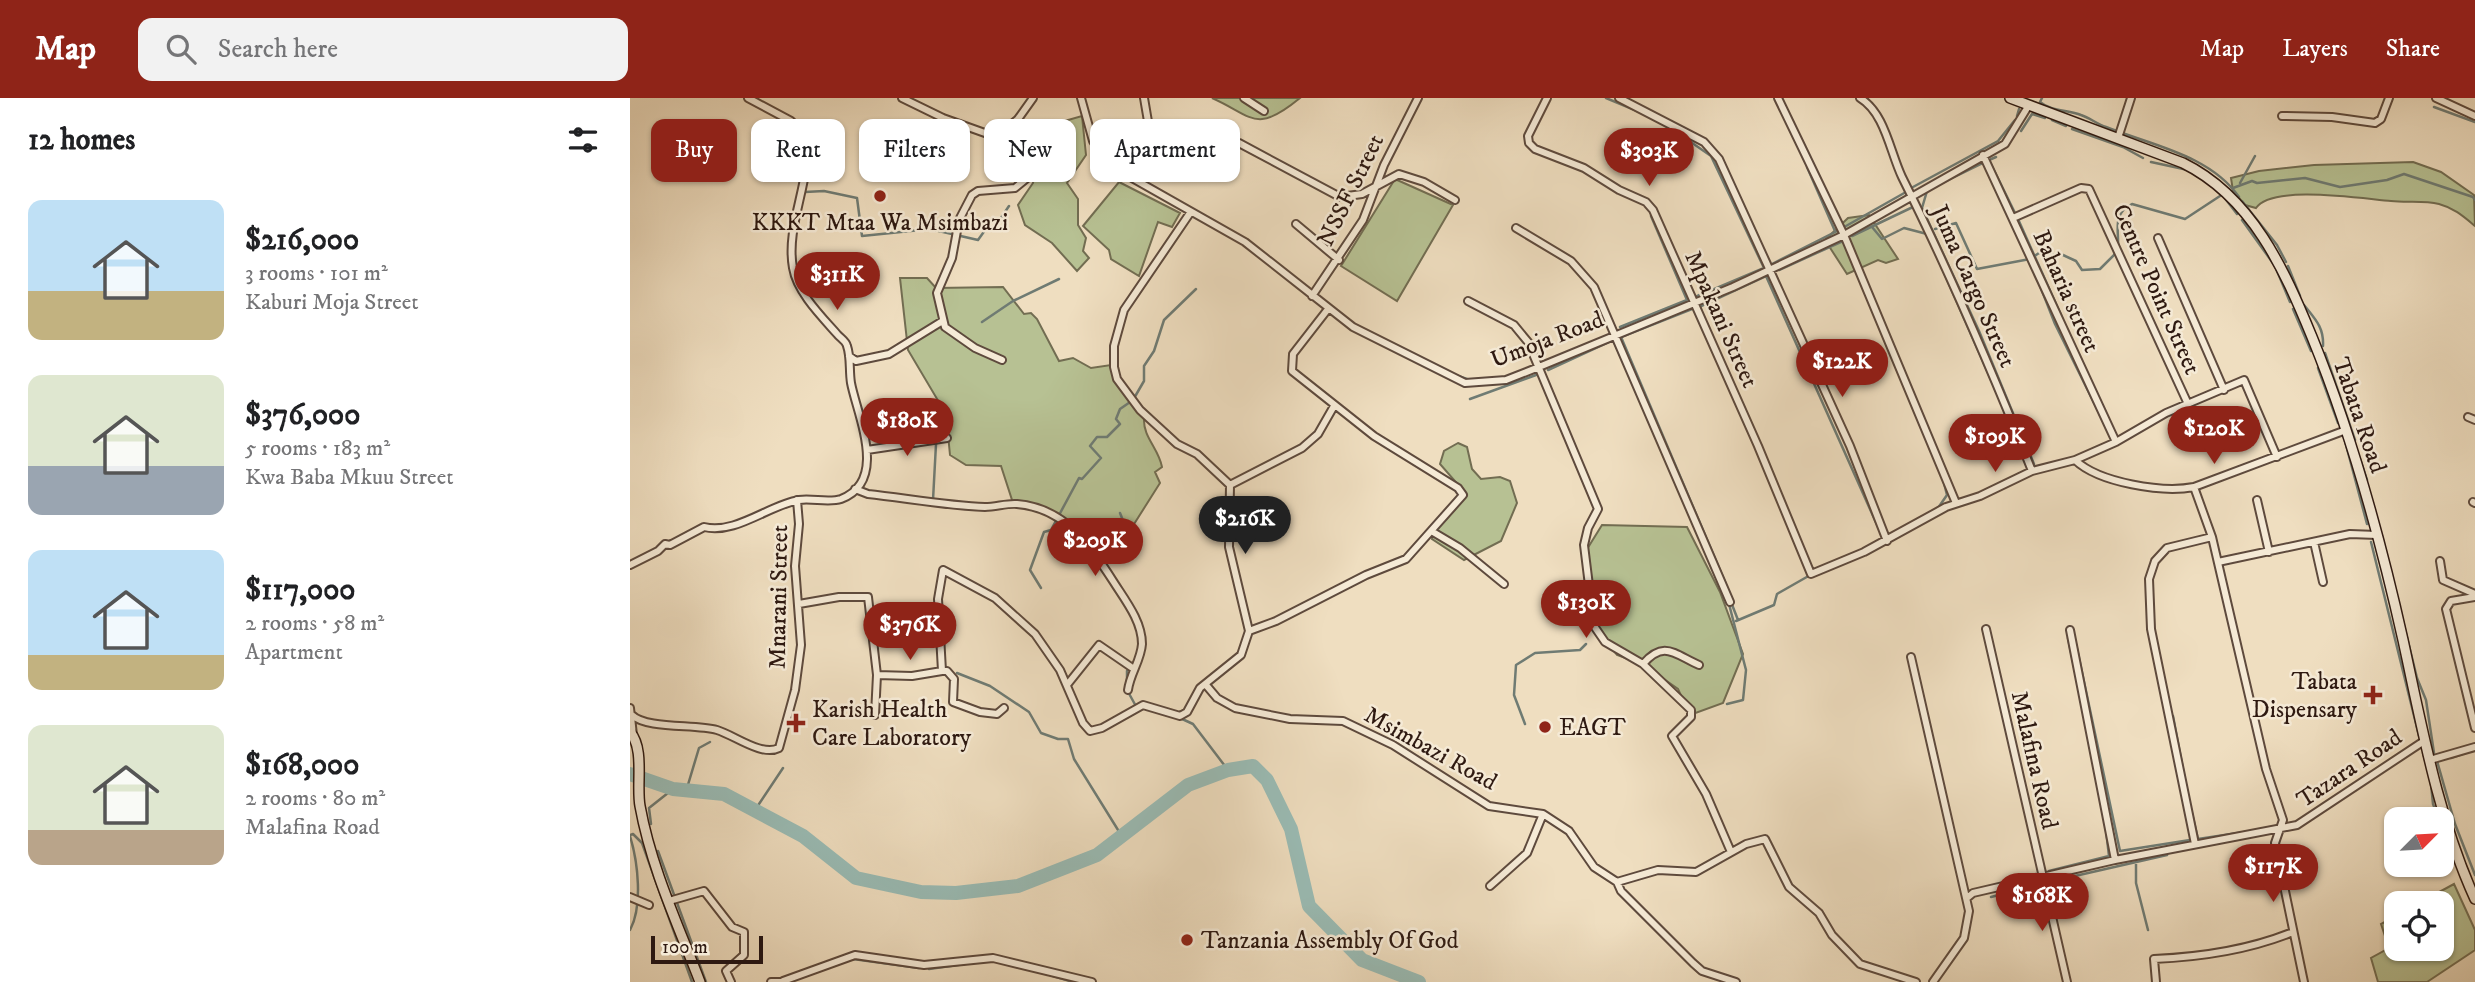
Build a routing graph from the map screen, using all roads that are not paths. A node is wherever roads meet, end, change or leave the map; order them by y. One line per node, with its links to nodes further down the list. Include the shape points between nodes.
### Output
1 (748, 98): 44 (street, via 791,121 806,136 793,269 812,303 845,342)
2 (902, 98): 22 (street)
3 (1033, 98): 20 (street)
4 (1082, 98): 30 (street, Umoja Road, via 1087,124 1104,161)
5 (1144, 98): 21 (street)
6 (1244, 98): 17 (street)
7 (1418, 98): 27 (street, NSSF Street)
8 (1547, 98): 40 (street, Mpakani Street, via 1528,136 1529,143 1649,205)
9 (1619, 98): 37 (street, via 1713,150)
10 (1778, 98): 34 (street)
11 (1860, 98): 28 (street, Juma Cargo Street, via 1873,108)
12 (2010, 98): 16 (main road, Tabata Road)
13 (2131, 98): 23 (street)
14 (2389, 98): 18 (street, via 2375,123)
15 (2436, 98): 19 (street)
16 (2031, 102): 23 (main road, Tabata Road); 25 (street, Umoja Road, via 2010,139)
17 (1264, 111)
18 (2282, 116)
19 (2475, 116)
20 (1018, 119)
21 (1147, 119)
22 (984, 133)
23 (2118, 138): 50 (main road, Tabata Road, via 2208,175 2236,203 2282,267)
24 (1240, 144): 27 (street, via 1340,197)
25 (1983, 155): 28 (street, Umoja Road); 31 (street, Baharia street)
26 (1022, 182): 42 (street, via 1015,188 975,192 956,231 952,258 937,293)
27 (1377, 188): 29 (street, via 1389,177 1405,174); 36 (street, NSSF Street)
28 (1912, 195): 34 (street, Umoja Road); 56 (street, Juma Cargo Street, via 1978,337)
29 (1455, 200)
30 (1190, 213): 38 (street, Umoja Road, via 1245,242); 57 (street, via 1124,310 1114,346 1114,367 1140,410)
31 (2013, 218): 48 (street, Centre Point Street, via 2074,190 2089,189); 52 (street, Baharia street)
32 (1296, 224): 36 (street)
33 (1516, 228): 43 (street, via 1583,271)
34 (1844, 235): 37 (street, Umoja Road); 62 (street)
35 (2158, 238): 47 (street)
36 (1339, 260): 38 (street, NSSF Street)
37 (1769, 269): 40 (street, Umoja Road); 66 (street, via 1850,446)
38 (1312, 296): 41 (street, Umoja Road)
39 (1468, 301): 46 (street, via 1522,331)
40 (1693, 303): 43 (street, Umoja Road); 66 (street, Mpakani Street, via 1811,574)
41 (1328, 309): 46 (street, Umoja Road, via 1353,327 1458,381 1483,384); 49 (street, via 1293,354 1290,366)
42 (941, 322): 44 (street, via 889,354 856,361); 45 (street, via 960,339)
43 (1615, 334): 46 (street, Umoja Road); 75 (street)
44 (849, 356): 53 (street)
45 (1002, 360)
46 (1539, 367): 81 (street, via 1598,509 1584,545 1594,626 1605,642)
47 (2224, 390): 48 (street); 54 (street, via 2244,380)
48 (2188, 404): 52 (street)
49 (1334, 406): 57 (street, via 1318,434 1302,448); 63 (street, via 1461,491 1462,497)
50 (2347, 430): 54 (street); 64 (main road, Tabata Road)
51 (947, 438): 53 (street)
52 (2116, 442): 55 (street)
53 (867, 450): 59 (street, via 865,469)
54 (2277, 457): 58 (street)
55 (2075, 460): 56 (street); 58 (street, via 2112,479 2172,491)
56 (2032, 471): 62 (street)
57 (1230, 485): 79 (street, via 1229,547)
58 (2194, 487): 65 (street)
59 (855, 489): 60 (street, via 839,500); 88 (street, via 985,507 1016,504 1051,512 1087,541 1139,628 1142,647)
60 (797, 500): 71 (street, via 728,527 696,529); 76 (street, Mnarani Street)
61 (2257, 500): 68 (street)
62 (1956, 503): 66 (street)
63 (1433, 532): 73 (street); 79 (street, via 1396,565)
64 (2377, 535): 67 (street, via 2350,534); 94 (main road, Tabata Road)
65 (2212, 537): 70 (street); 99 (street, via 2167,548 2155,561 2149,579 2151,629)
66 (1887, 541)
67 (2314, 542): 68 (street); 72 (street)
68 (2269, 552): 70 (street)
69 (2440, 561): 74 (street, via 2443,580)
70 (2218, 562): 98 (street, via 2266,769 2283,820)
71 (630, 565)
72 (2323, 582)
73 (1504, 584)
74 (2475, 595): 92 (street, via 2451,601 2446,609)
75 (1730, 602)
76 (799, 604): 85 (street, via 868,597); 90 (street, Mnarani Street, via 801,645 795,690 776,750 716,730 654,724)
77 (1986, 629): 102 (street, Malafina Road)
78 (2070, 629): 101 (street)
79 (1249, 631): 87 (street, via 1241,655)
80 (1911, 657): 107 (street)
81 (1643, 664): 82 (street, via 1653,652 1664,649); 100 (street, via 1693,712 1672,736 1706,794)
82 (1699, 665)
83 (1131, 667): 86 (street, via 1099,645)
84 (942, 671): 85 (street); 86 (street, via 938,599 939,577 945,570 1012,611 1041,641); 89 (street, via 954,679 956,704 997,714)
85 (877, 675): 91 (street)
86 (1067, 685): 87 (street, via 1090,731 1143,705 1180,716)
87 (1206, 685): 97 (street, Msimbazi Road, via 1235,708 1290,719 1343,721 1392,745 1489,806)
88 (1128, 690)
89 (1004, 708)
90 (631, 712): 93 (street)
91 (875, 716)
92 (2475, 728)
93 (632, 734): 108 (main road, via 638,747 638,787 649,844)
94 (2424, 741): 96 (main road, Tabata Road); 98 (street, Tazara Road, via 2306,821)
95 (2475, 747): 96 (street)
96 (2430, 760): 105 (main road, Tabata Road)
97 (1542, 814): 103 (street, Msimbazi Road, via 1569,831 1594,867); 104 (street, via 1527,853)
98 (2279, 829): 99 (street, Tazara Road); 110 (street, via 2275,843)
99 (2195, 844): 101 (street, Tazara Road)
100 (1731, 852): 103 (street, via 1696,872 1658,870); 117 (street, via 1766,839 1789,887 1819,913 1854,959)
101 (2115, 860): 102 (street, Tazara Road)
102 (2044, 877): 107 (street, Tazara Road, via 1973,892); 119 (street, Malafina Road)
103 (1617, 882): 116 (street, Msimbazi Road, via 1702,971)
104 (1490, 886)
105 (2474, 895)
106 (630, 897): 109 (street)
107 (1967, 898): 118 (street, via 1964,938)
108 (669, 901): 112 (main road); 113 (street, via 704,891 732,927 744,932 744,955 726,971)
109 (649, 905)
110 (2293, 932): 120 (street, via 2218,953 2154,959); 121 (street)
111 (783, 981): 114 (street); 115 (street, via 855,956 924,965 993,958)
112 (700, 982)
113 (731, 982)
114 (771, 982)
115 (1091, 982)
116 (1735, 982)
117 (1916, 982)
118 (1933, 982)
119 (2067, 982)
120 (2156, 982)
121 (2304, 982)

